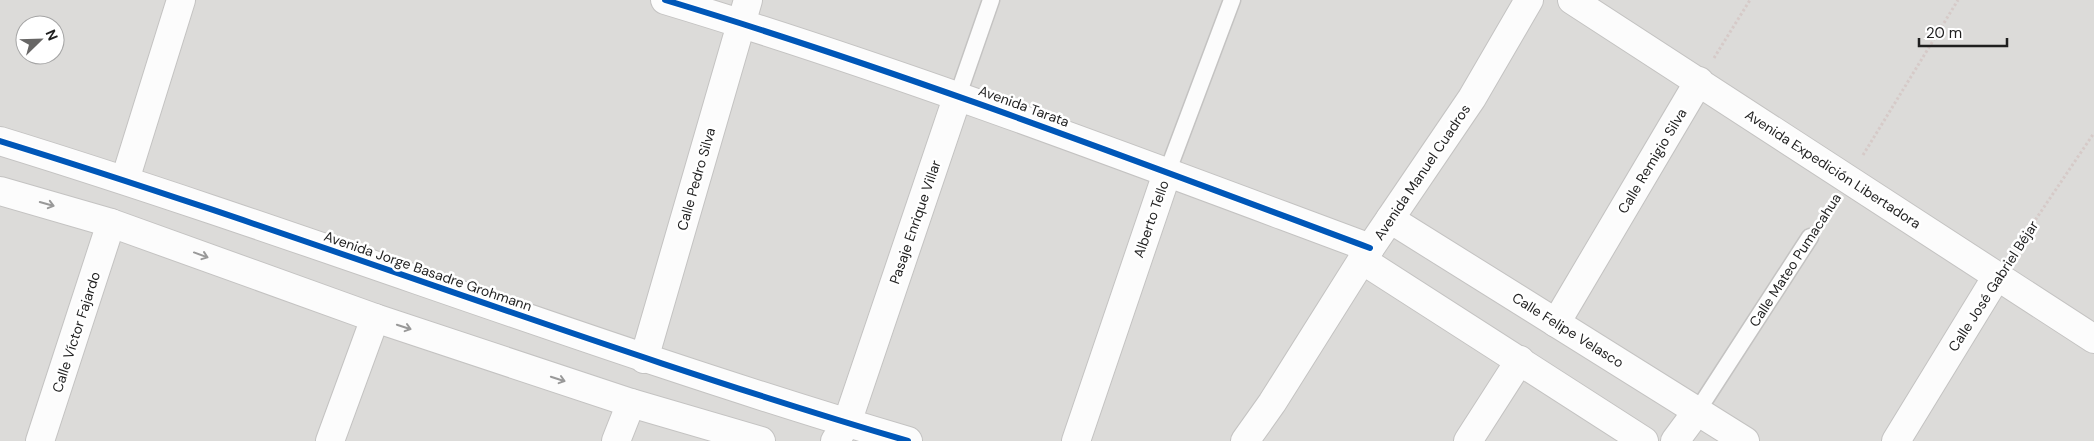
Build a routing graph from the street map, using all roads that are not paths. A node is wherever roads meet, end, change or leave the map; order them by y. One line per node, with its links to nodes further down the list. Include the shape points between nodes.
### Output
1 (181, 0): 12 (street)
2 (665, 0): 7 (street, Avenida Tarata)
3 (991, 0): 9 (lane, Pasaje Enrique Villar)
4 (1232, 0): 11 (lane, Alberto Tello)
5 (1529, 0): 14 (street, Avenida Manuel Cuadros, via 1472,98)
6 (1572, 0): 8 (street, Avenida Expedición Libertadora)
7 (744, 11): 9 (street, Avenida Tarata); 22 (street, Calle Pedro Silva)
8 (1699, 82): 18 (street, Avenida Expedición Libertadora); 20 (street, Calle Remigio Silva)
9 (958, 96): 11 (street, Avenida Tarata); 26 (street, Pasaje Enrique Villar)
10 (0, 141): 12 (street, Avenida Jorge Basadre Grohmann)
11 (1167, 173): 17 (street, Avenida Tarata); 32 (street, Alberto Tello)
12 (125, 180): 22 (street, Avenida Jorge Basadre Grohmann)
13 (0, 191): 15 (street, one-way to 15)
14 (1390, 219): 17 (street, Avenida Manuel Cuadros); 20 (street, Calle Felipe Velasco)
15 (111, 223): 19 (street, one-way to 19); 27 (street, Calle Víctor Fajardo)
16 (1810, 237): 25 (lane, Calle Mateo Pumacahua)
17 (1366, 254): 23 (street); 33 (street, Avenida Manuel Cuadros, via 1272,403)
18 (1997, 276): 21 (street, Avenida Expedición Libertadora); 38 (street, Calle José Gabriel Béjar)
19 (374, 318): 24 (street, one-way to 24); 28 (street)
20 (1556, 323): 25 (street, Calle Felipe Velasco)
21 (2094, 339)
22 (644, 359): 26 (street, Avenida Jorge Basadre Grohmann)
23 (1520, 360): 34 (street); 35 (street)
24 (631, 403): 29 (street); 30 (street)
25 (1698, 410): 36 (street, Calle Mateo Pumacahua); 37 (street, Calle Felipe Velasco)
26 (841, 432): 31 (street, Avenida Jorge Basadre Grohmann)
27 (40, 441)
28 (330, 441)
29 (616, 441)
30 (761, 441)
31 (908, 441)
32 (1076, 441)
33 (1244, 441)
34 (1468, 441)
35 (1644, 441)
36 (1675, 441)
37 (1745, 441)
38 (1896, 441)

